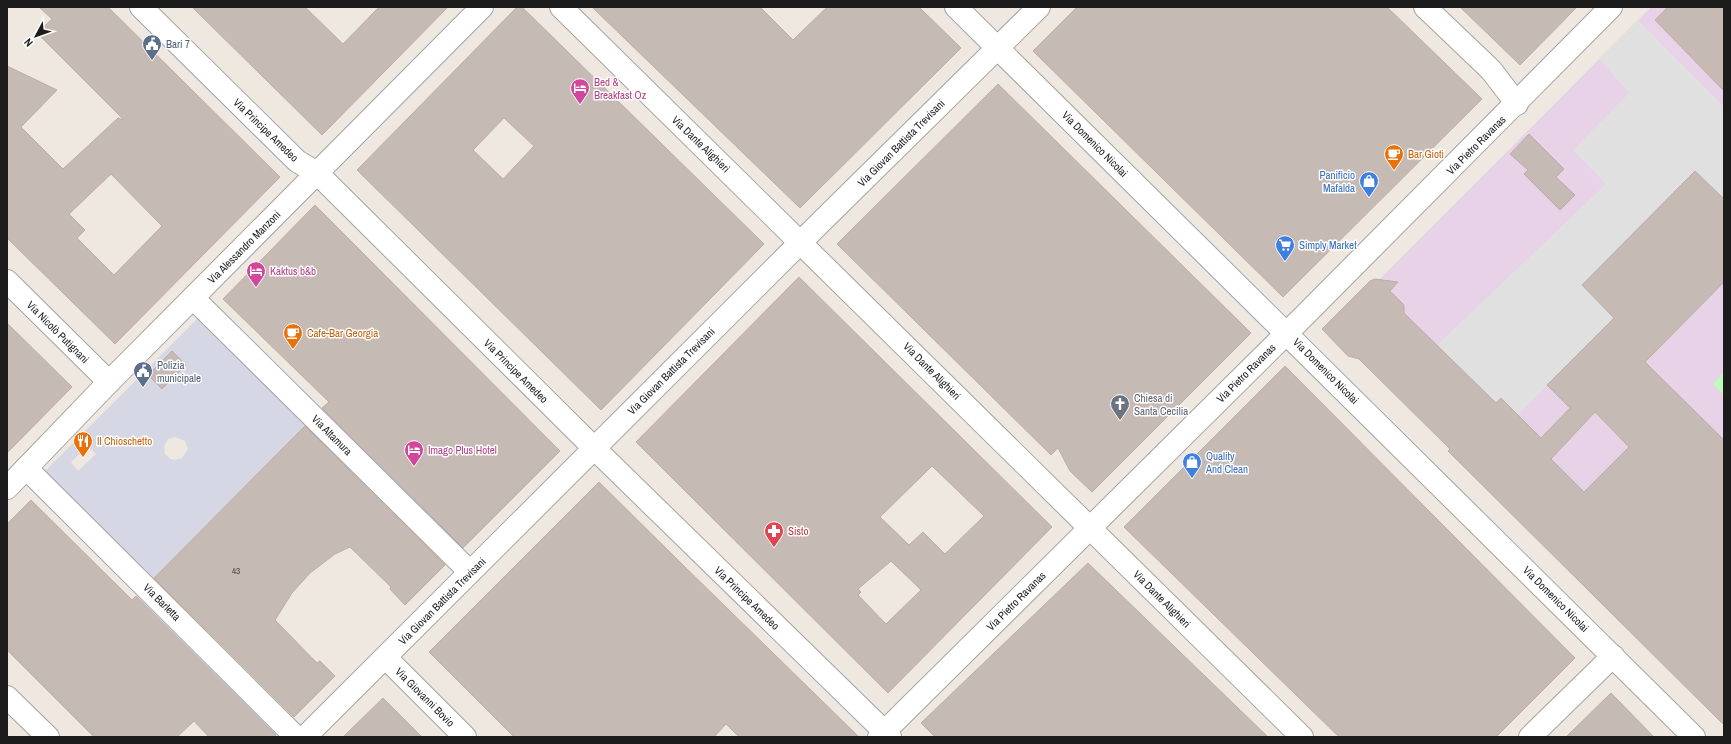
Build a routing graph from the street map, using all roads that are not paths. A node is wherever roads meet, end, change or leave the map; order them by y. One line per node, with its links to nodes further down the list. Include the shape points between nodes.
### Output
1 (141, 7): 10 (street, Via Principe Amedeo, via 297,161)
2 (482, 7): 10 (street, Via Alessandro Manzoni)
3 (561, 7): 11 (street, Via Dante Alighieri)
4 (956, 7): 8 (street, Via Domenico Nicolai)
5 (1039, 7): 8 (street, Via Giovan Battista Trevisani)
6 (1425, 7): 9 (street, via 1491,70)
7 (1611, 7): 9 (street, Via Pietro Ravanas)
8 (998, 47): 11 (street, Via Giovan Battista Trevisani); 14 (street, Via Domenico Nicolai)
9 (1517, 104): 14 (street, Via Pietro Ravanas)
10 (317, 173): 13 (street, Via Alessandro Manzoni); 16 (street, Via Principe Amedeo)
11 (801, 242): 16 (street, Via Giovan Battista Trevisani); 19 (street, Via Dante Alighieri)
12 (7, 281): 15 (street, Via Nicolò Putignani)
13 (194, 298): 15 (street, Via Alessandro Manzoni); 20 (street, Via Altamura)
14 (1287, 333): 19 (street, Via Pietro Ravanas); 21 (street, Via Domenico Nicolai)
15 (108, 382): 17 (street, Via Alessandro Manzoni)
16 (594, 448): 20 (street, Via Giovan Battista Trevisani); 24 (street, Via Principe Amedeo)
17 (26, 468): 18 (street, Via Alessandro Manzoni); 26 (street, Via Barletta)
18 (7, 488)
19 (1090, 528): 24 (street, Via Pietro Ravanas); 29 (street, Via Dante Alighieri)
20 (470, 572): 22 (street, Via Giovan Battista Trevisani)
21 (1613, 656): 30 (street); 31 (street, Via Domenico Nicolai)
22 (386, 658): 27 (street, Via Giovan Battista Trevisani); 28 (street, Via Giovanni Bovio)
23 (7, 697): 25 (street)
24 (884, 735)
25 (48, 737)
26 (296, 737)
27 (305, 737)
28 (465, 737)
29 (1302, 737)
30 (1530, 737)
31 (1694, 737)

